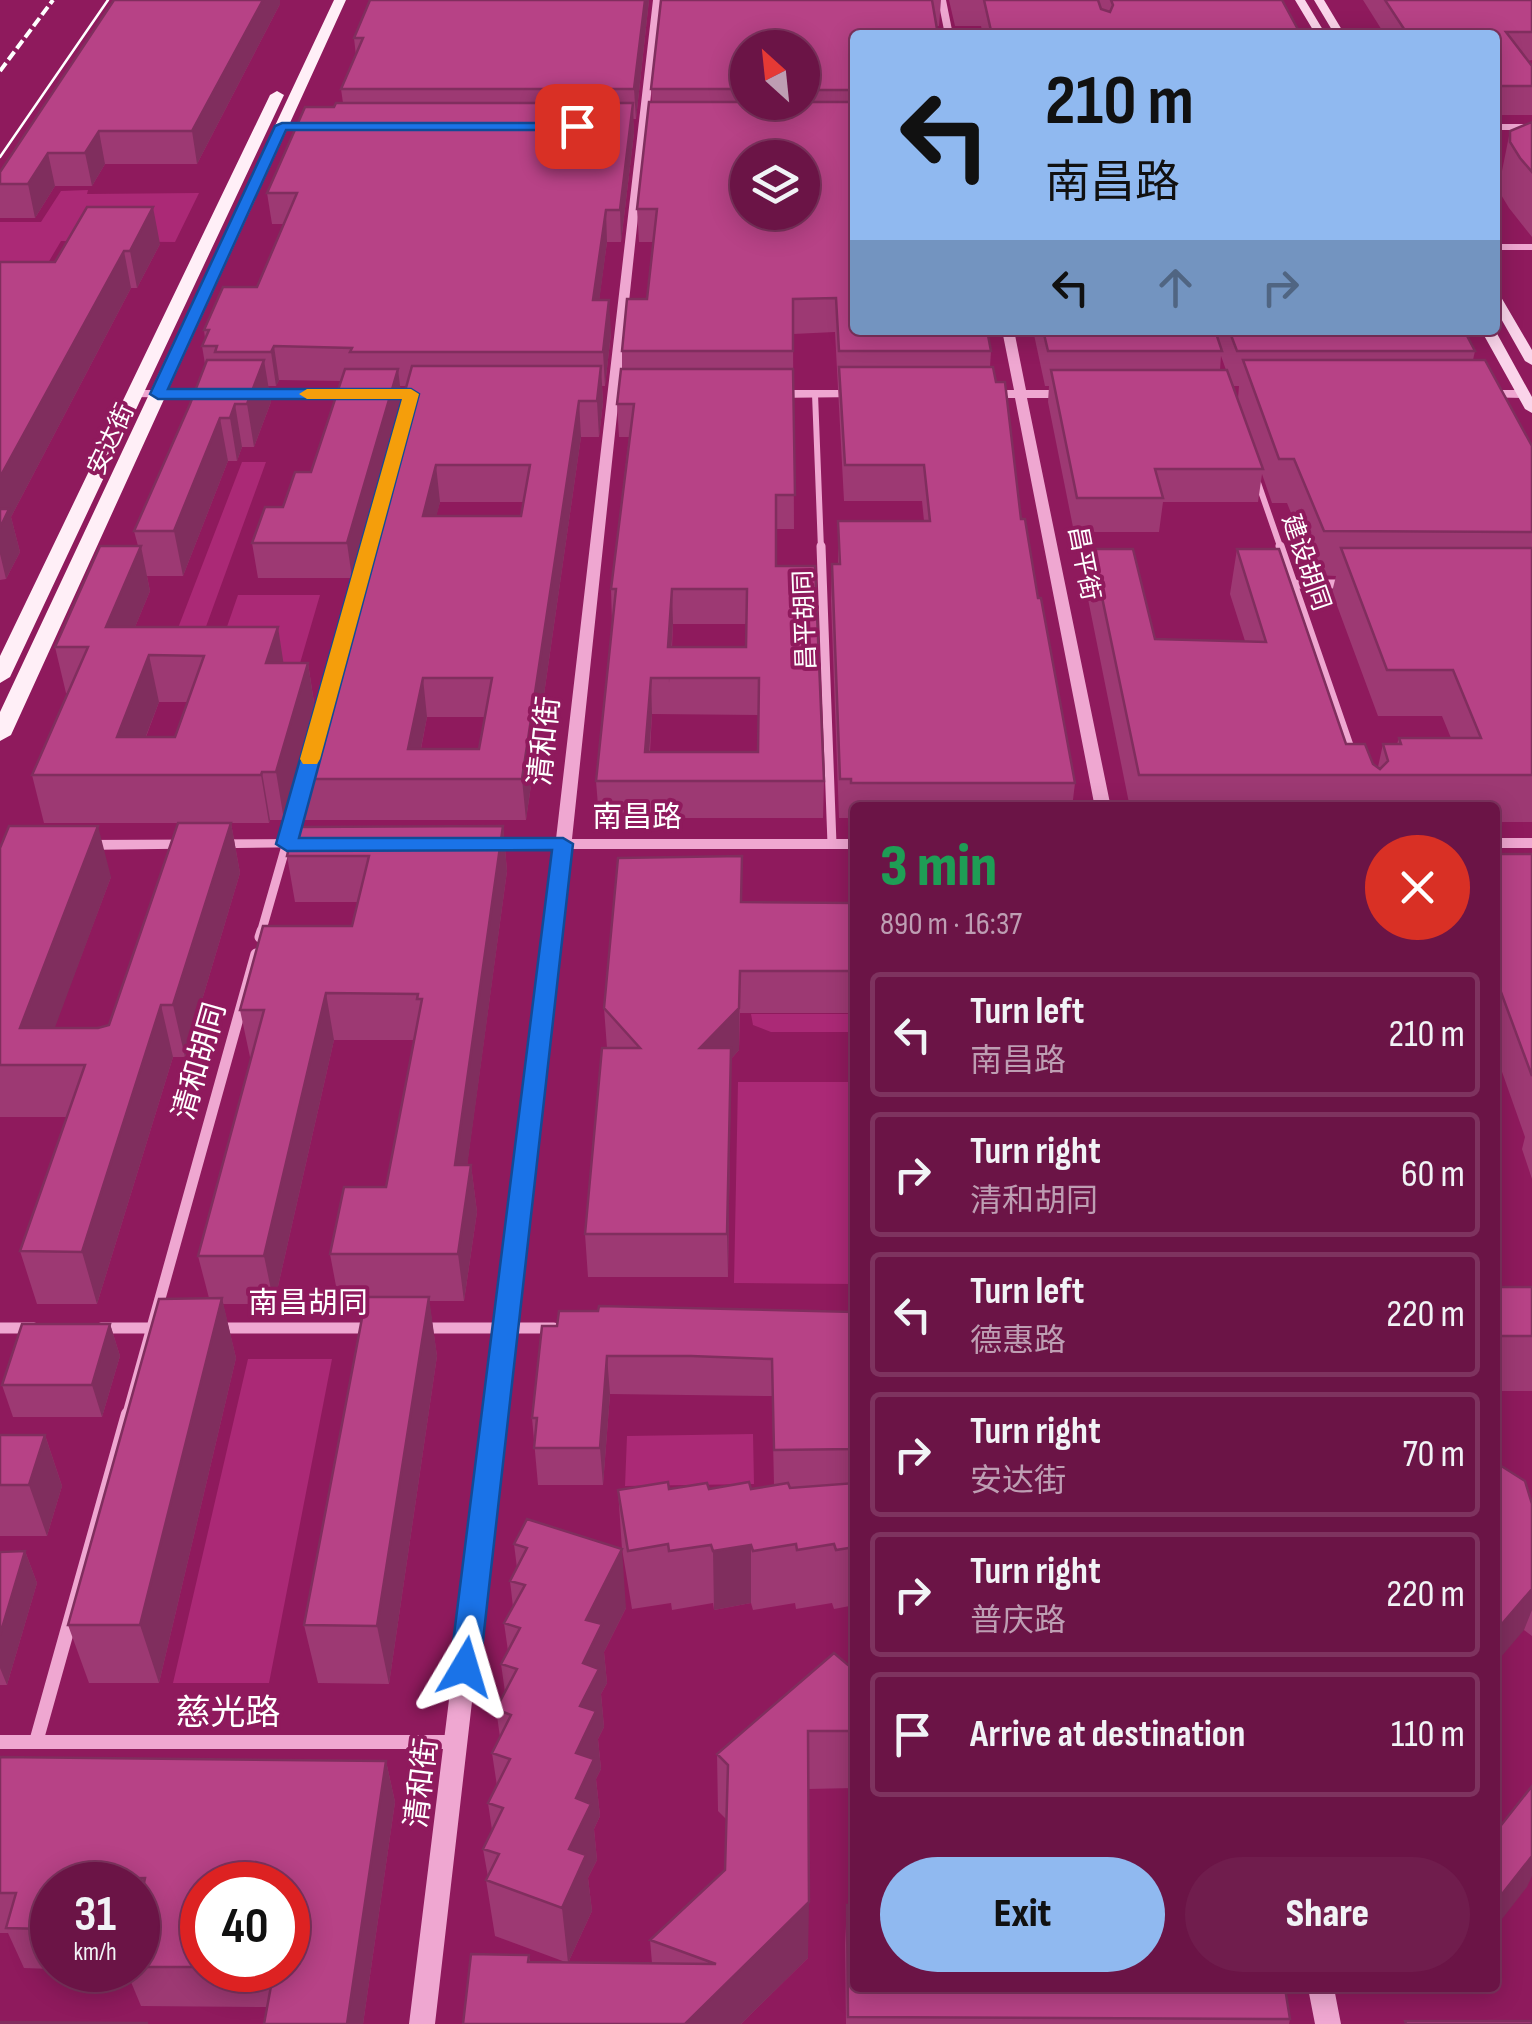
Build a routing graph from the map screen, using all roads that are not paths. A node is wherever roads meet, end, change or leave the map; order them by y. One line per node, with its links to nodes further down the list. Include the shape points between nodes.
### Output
1 (322, 0): 10 (main road, 安达街)
2 (340, 0): 11 (main road, 安达街)
3 (657, 0): 13 (street, 清和街)
4 (942, 0): 7 (street)
5 (1300, 0): 8 (main road)
6 (1319, 0): 9 (main road)
7 (948, 30)
8 (1318, 30)
9 (1337, 30)
10 (262, 126): 11 (street); 23 (main road, 安达街)
11 (290, 126): 24 (main road, 安达街)
12 (625, 126): 13 (street)
13 (643, 126): 14 (street); 28 (street, 清和街)
14 (661, 126)
15 (1500, 127): 16 (street)
16 (1532, 127)
17 (1500, 247): 18 (street)
18 (1532, 247)
19 (1500, 306): 22 (main road)
20 (1009, 335): 34 (street, 昌平街)
21 (1491, 335): 37 (main road)
22 (1532, 361)
23 (135, 394): 24 (street); 44 (main road, 安达街)
24 (158, 394): 25 (street); 46 (main road, 安达街)
25 (411, 394): 26 (street); 39 (street)
26 (448, 394)
27 (595, 394): 28 (street)
28 (613, 394): 29 (street); 54 (street, 清和街)
29 (631, 394)
30 (759, 394): 31 (street)
31 (816, 394): 32 (street); 55 (street, 昌平胡同)
32 (868, 394)
33 (970, 394): 34 (street)
34 (1021, 394): 35 (street); 49 (street, 昌平街)
35 (1089, 394)
36 (1470, 394): 37 (street)
37 (1524, 394): 38 (main road)
38 (1532, 409)
39 (406, 412)
40 (1251, 463): 42 (street, 建设胡同)
41 (372, 536): 45 (street)
42 (1293, 584): 43 (street); 47 (street, 建设胡同)
43 (1350, 584)
44 (0, 677)
45 (330, 688)
46 (0, 735)
47 (1355, 764)
48 (306, 776): 51 (street, 清和胡同)
49 (1102, 802)
50 (58, 844): 51 (street)
51 (287, 844): 52 (street); 62 (street, 清和胡同)
52 (323, 844)
53 (467, 844): 54 (street, 南昌路)
54 (563, 844): 55 (street, 南昌路); 67 (street, 清和街)
55 (832, 844): 56 (street, 南昌路)
56 (850, 844)
57 (1500, 844): 58 (street)
58 (1532, 844)
59 (0, 1328): 60 (street)
60 (43, 1328)
61 (78, 1328): 62 (street)
62 (150, 1328): 63 (street); 70 (street, 清和胡同)
63 (168, 1328)
64 (203, 1328): 65 (street, 南昌胡同)
65 (389, 1328)
66 (408, 1328): 67 (street, 南昌胡同)
67 (505, 1328): 68 (street, 南昌胡同); 71 (street, 清和街)
68 (563, 1328)
69 (0, 1742): 70 (street, 慈光路)
70 (36, 1742): 71 (street, 慈光路)
71 (456, 1742): 73 (street, 清和街)
72 (1322, 1992): 74 (street)
73 (422, 2024)
74 (1328, 2024)

